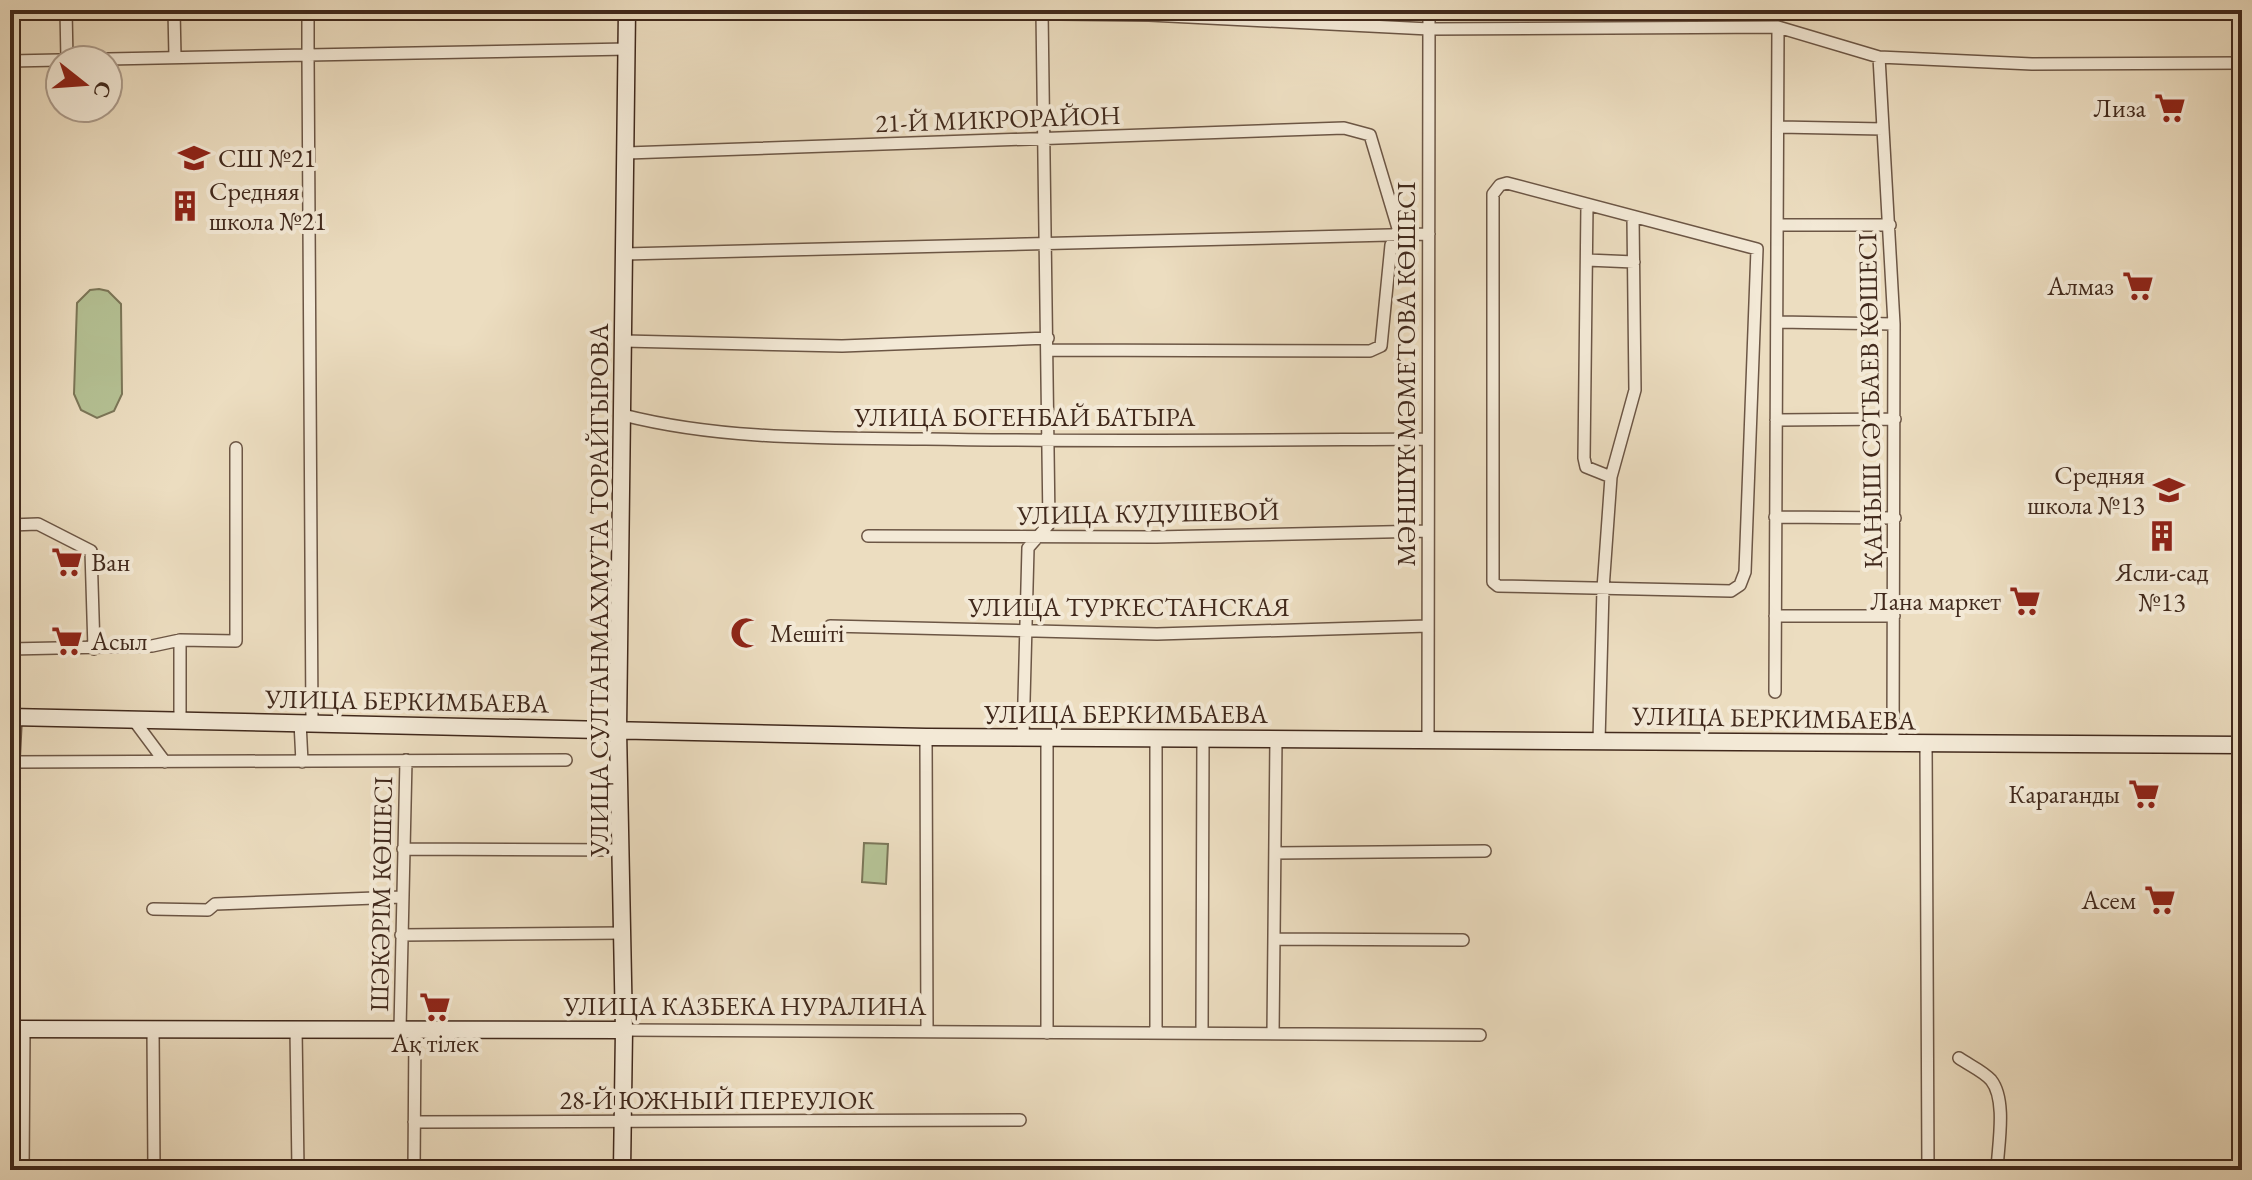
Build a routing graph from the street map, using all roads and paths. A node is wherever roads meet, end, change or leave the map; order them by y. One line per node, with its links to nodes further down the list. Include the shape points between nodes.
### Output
1 (66, 10): 13 (street)
2 (174, 10): 16 (street)
3 (308, 10): 15 (street)
4 (627, 10): 14 (street, УЛИЦА СУЛТАНМАХМУТА ТОРАЙГЫРОВА)
5 (674, 10): 7 (street)
6 (1429, 10): 12 (street, МӘНШҮК МӘМЕТОВА КӨШЕСІ)
7 (790, 11): 8 (street)
8 (930, 12): 9 (street)
9 (1042, 13): 10 (street); 24 (street)
10 (1216, 14): 12 (street)
11 (1778, 27): 12 (street); 17 (street); 22 (street)
12 (1429, 29): 30 (street, МӘНШҮК МӘМЕТОВА КӨШЕСІ)
13 (67, 44)
14 (628, 49): 15 (street); 25 (street, УЛИЦА СУЛТАНМАХМУТА ТОРАЙГЫРОВА)
15 (308, 55): 16 (street); 66 (street)
16 (175, 57): 18 (street)
17 (1879, 57): 21 (street, via 2032,64); 23 (street, ҚАНЫШ СӘТБАЕВ КӨШЕСІ)
18 (124, 58)
19 (44, 60): 20 (street)
20 (10, 61)
21 (2242, 63)
22 (1779, 127): 23 (street); 28 (street)
23 (1883, 129): 29 (street, ҚАНЫШ СӘТБАЕВ КӨШЕСІ)
24 (1044, 139): 25 (street, 21-Й МИКРОРАЙОН); 31 (street, 21-Й МИКРОРАЙОН, via 1344,128 1370,135); 32 (street)
25 (627, 153): 33 (street, УЛИЦА СУЛТАНМАХМУТА ТОРАЙГЫРОВА)
26 (1587, 205): 27 (street); 34 (street); 53 (street, via 1507,183 1493,194 1491,576 1498,586)
27 (1633, 217): 35 (street); 53 (street, via 1757,249 1745,572 1731,591)
28 (1779, 225): 29 (street); 36 (street)
29 (1890, 225): 37 (street, ҚАНЫШ СӘТБАЕВ КӨШЕСІ)
30 (1429, 234): 31 (street); 43 (street, МӘНШҮК МӘМЕТОВА КӨШЕСІ)
31 (1400, 235): 32 (street); 39 (street, via 1391,245 1385,332 1381,346 1370,351)
32 (1047, 242): 33 (street); 39 (street)
33 (625, 254): 38 (street, УЛИЦА СУЛТАНМАХМУТА ТОРАЙГЫРОВА)
34 (1587, 260): 35 (street); 46 (street, via 1584,458 1586,467)
35 (1634, 262): 46 (street, via 1635,390)
36 (1778, 322): 37 (street); 42 (street)
37 (1894, 324): 41 (street, ҚАНЫШ СӘТБАЕВ КӨШЕСІ)
38 (624, 341): 39 (street); 40 (street, УЛИЦА СУЛТАНМАХМУТА ТОРАЙГЫРОВА)
39 (1048, 344): 44 (street)
40 (623, 415): 44 (street, УЛИЦА БОГЕНБАЙ БАТЫРА, via 707,433); 67 (street, УЛИЦА СУЛТАНМАХМУТА ТОРАЙГЫРОВА)
41 (1895, 419): 42 (street); 48 (street, ҚАНЫШ СӘТБАЕВ КӨШЕСІ)
42 (1776, 420): 47 (street)
43 (1428, 439): 44 (street, УЛИЦА БОГЕНБАЙ БАТЫРА); 50 (street, МӘНШҮК МӘМЕТОВА КӨШЕСІ)
44 (1048, 441): 52 (street, via 1049,524)
45 (236, 448): 59 (street, via 238,638)
46 (1611, 477): 53 (street)
47 (1775, 517): 48 (street); 54 (street)
48 (1895, 518): 55 (street, ҚАНЫШ СӘТБАЕВ КӨШЕСІ)
49 (10, 525): 61 (street, via 38,524 91,551)
50 (1428, 531): 52 (street, УЛИЦА КУДУШЕВОЙ); 57 (street, МӘНШҮК МӘМЕТОВА КӨШЕСІ)
51 (868, 536): 52 (street, УЛИЦА КУДУШЕВОЙ)
52 (1035, 537): 58 (street, via 1028,548)
53 (1603, 589): 75 (street)
54 (1775, 616): 55 (street); 62 (street)
55 (1894, 616): 76 (street, ҚАНЫШ СӘТБАЕВ КӨШЕСІ)
56 (830, 626): 58 (street, УЛИЦА ТУРКЕСТАНСКАЯ)
57 (1428, 626): 58 (street, УЛИЦА ТУРКЕСТАНСКАЯ, via 1157,634); 74 (street, МӘНШҮК МӘМЕТОВА КӨШЕСІ)
58 (1027, 630): 69 (street)
59 (180, 640): 61 (street); 65 (street)
60 (10, 649): 61 (street)
61 (94, 649)
62 (1775, 692)
63 (13, 717): 64 (street, УЛИЦА БЕРКИМБАЕВА); 81 (street)
64 (133, 719): 65 (street, УЛИЦА БЕРКИМБАЕВА); 82 (street)
65 (180, 720): 66 (street, УЛИЦА БЕРКИМБАЕВА)
66 (306, 722): 67 (street, УЛИЦА БЕРКИМБАЕВА); 83 (street)
67 (618, 730): 68 (street, УЛИЦА БЕРКИМБАЕВА); 86 (street, УЛИЦА СУЛТАНМАХМУТА ТОРАЙГЫРОВА)
68 (926, 737): 69 (street, УЛИЦА БЕРКИМБАЕВА); 100 (street)
69 (1023, 738): 70 (street, УЛИЦА БЕРКИМБАЕВА)
70 (1047, 738): 71 (street, УЛИЦА БЕРКИМБАЕВА); 101 (street)
71 (1156, 738): 72 (street, УЛИЦА БЕРКИМБАЕВА); 102 (street)
72 (1203, 738): 73 (street, УЛИЦА БЕРКИМБАЕВА); 103 (street)
73 (1276, 739): 74 (street, УЛИЦА БЕРКИМБАЕВА); 88 (street)
74 (1428, 739): 75 (street, УЛИЦА БЕРКИМБАЕВА)
75 (1599, 741): 76 (street, УЛИЦА БЕРКИМБАЕВА)
76 (1893, 744): 77 (street, УЛИЦА БЕРКИМБАЕВА)
77 (1926, 744): 78 (street, УЛИЦА БЕРКИМБАЕВА); 116 (street)
78 (2242, 745)
79 (406, 760): 80 (street); 83 (street); 85 (street, ШӘКӘРІМ КӨШЕСІ)
80 (566, 760)
81 (14, 762): 82 (street); 84 (street)
82 (165, 762): 83 (street)
83 (302, 762)
84 (10, 839)
85 (403, 849): 86 (street); 89 (street, ШӘКӘРІМ КӨШЕСІ)
86 (622, 850): 91 (street, УЛИЦА СУЛТАНМАХМУТА ТОРАЙГЫРОВА)
87 (1485, 851): 88 (street)
88 (1275, 853): 93 (street)
89 (402, 897): 90 (street); 92 (street, ШӘКӘРІМ КӨШЕСІ)
90 (153, 909)
91 (623, 933): 92 (street); 99 (street, УЛИЦА СУЛТАНМАХМУТА ТОРАЙГЫРОВА)
92 (401, 935): 98 (street, ШӘКӘРІМ КӨШЕСІ)
93 (1274, 939): 94 (street); 104 (street)
94 (1463, 940)
95 (17, 1029): 96 (street, УЛИЦА КАЗБЕКА НУРАЛИНА); 110 (street)
96 (153, 1029): 97 (street, УЛИЦА КАЗБЕКА НУРАЛИНА); 112 (street)
97 (296, 1029): 98 (street, УЛИЦА КАЗБЕКА НУРАЛИНА); 113 (street)
98 (407, 1029): 99 (street, УЛИЦА КАЗБЕКА НУРАЛИНА); 108 (street, ШӘКӘРІМ КӨШЕСІ)
99 (624, 1030): 100 (street, УЛИЦА КАЗБЕКА НУРАЛИНА); 109 (street, УЛИЦА СУЛТАНМАХМУТА ТОРАЙГЫРОВА)
100 (927, 1031): 101 (street, УЛИЦА КАЗБЕКА НУРАЛИНА)
101 (1047, 1033): 102 (street, УЛИЦА КАЗБЕКА НУРАЛИНА)
102 (1156, 1033): 103 (street, УЛИЦА КАЗБЕКА НУРАЛИНА)
103 (1202, 1033): 104 (street, УЛИЦА КАЗБЕКА НУРАЛИНА)
104 (1273, 1034): 105 (street, УЛИЦА КАЗБЕКА НУРАЛИНА)
105 (1480, 1035)
106 (1959, 1058): 117 (street, via 1995,1086)
107 (1020, 1120): 109 (street, 28-Й ЮЖНЫЙ ПЕРЕУЛОК)
108 (414, 1122): 109 (street, 28-Й ЮЖНЫЙ ПЕРЕУЛОК); 114 (street, ШӘКӘРІМ КӨШЕСІ)
109 (623, 1123): 115 (street, УЛИЦА СУЛТАНМАХМУТА ТОРАЙГЫРОВА)
110 (16, 1124): 111 (street)
111 (23, 1170)
112 (154, 1170)
113 (298, 1170)
114 (414, 1170)
115 (622, 1170)
116 (1928, 1170)
117 (1997, 1170)

